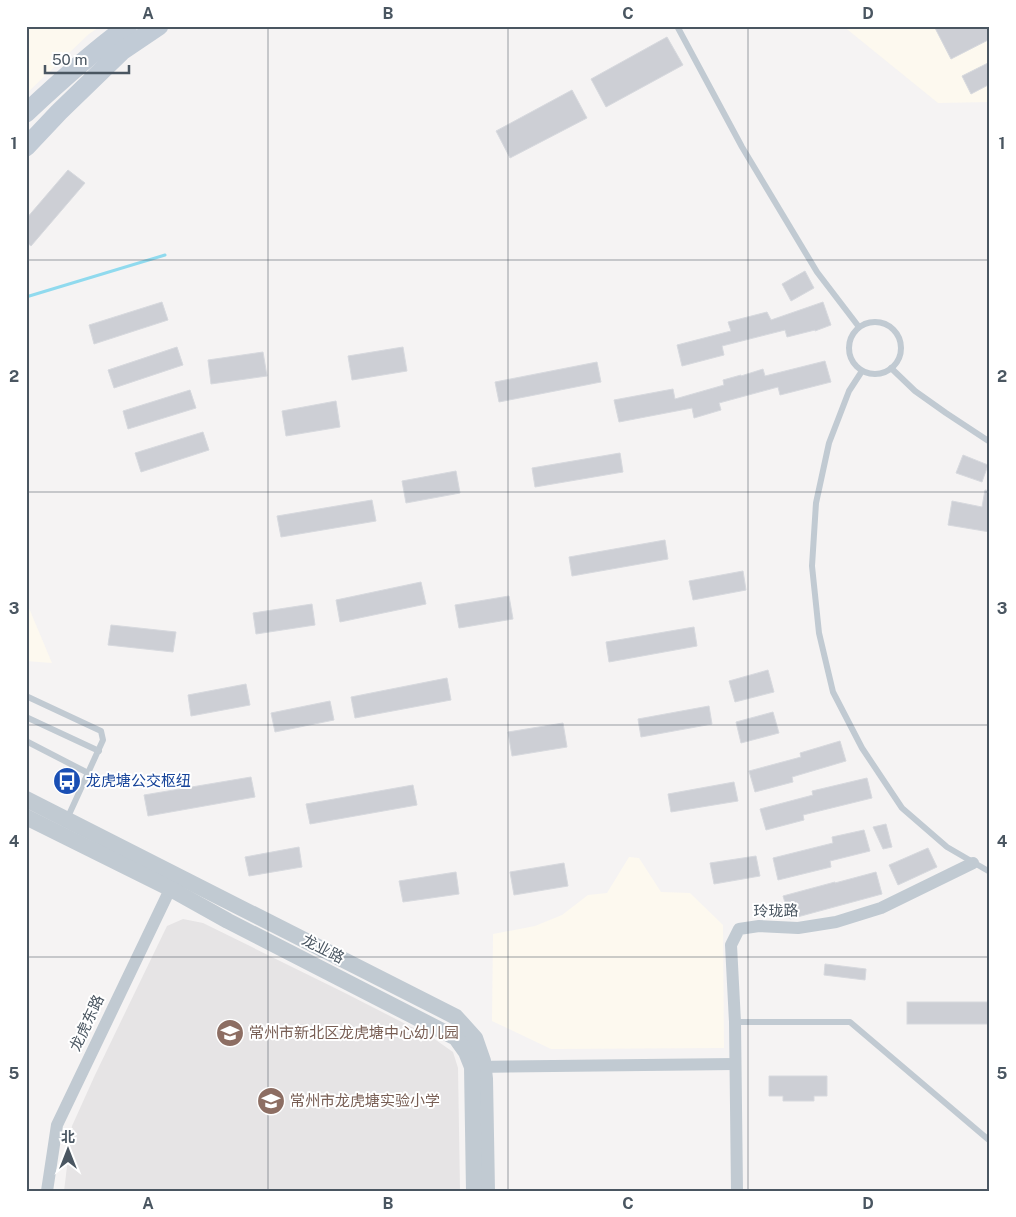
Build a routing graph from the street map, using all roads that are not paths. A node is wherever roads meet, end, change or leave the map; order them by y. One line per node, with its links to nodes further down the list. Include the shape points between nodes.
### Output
1 (128, 26): 4 (main road)
2 (159, 26): 5 (main road, via 122,51)
3 (677, 26): 6 (lane, via 742,147 812,263)
4 (26, 113)
5 (26, 147)
6 (859, 327): 7 (lane, via 868,322 880,322 897,335 901,345 900,356); 8 (lane, via 852,335 849,350 854,364)
7 (891, 368): 8 (lane, via 879,374); 9 (lane, via 915,391)
8 (862, 371): 18 (lane, via 849,391 830,442 816,503 812,566 819,633 833,692 862,748 902,808 947,847)
9 (990, 442)
10 (26, 696): 13 (lane, via 101,730 104,740)
11 (26, 717): 13 (lane)
12 (26, 741): 14 (lane)
13 (99, 751): 14 (lane)
14 (88, 773): 17 (lane)
15 (26, 800): 17 (street, 龙业路)
16 (26, 817): 17 (street, 龙业路)
17 (64, 827): 20 (street, 龙业路)
18 (974, 863): 19 (lane); 21 (street, 玲珑路, via 881,908 836,922 798,928 759,926 739,929 730,944)
19 (990, 872)
20 (173, 882): 23 (street, 龙业路, via 228,921 456,1038); 25 (street, 龙虎东路, via 56,1125)
21 (735, 1022): 22 (street, 玲珑路); 24 (lane, via 850,1022)
22 (735, 1064): 23 (street); 28 (street, 玲珑路)
23 (478, 1067): 26 (street, 龙业路); 27 (street, 龙业路)
24 (990, 1141)
25 (47, 1191)
26 (474, 1191)
27 (487, 1191)
28 (737, 1191)

